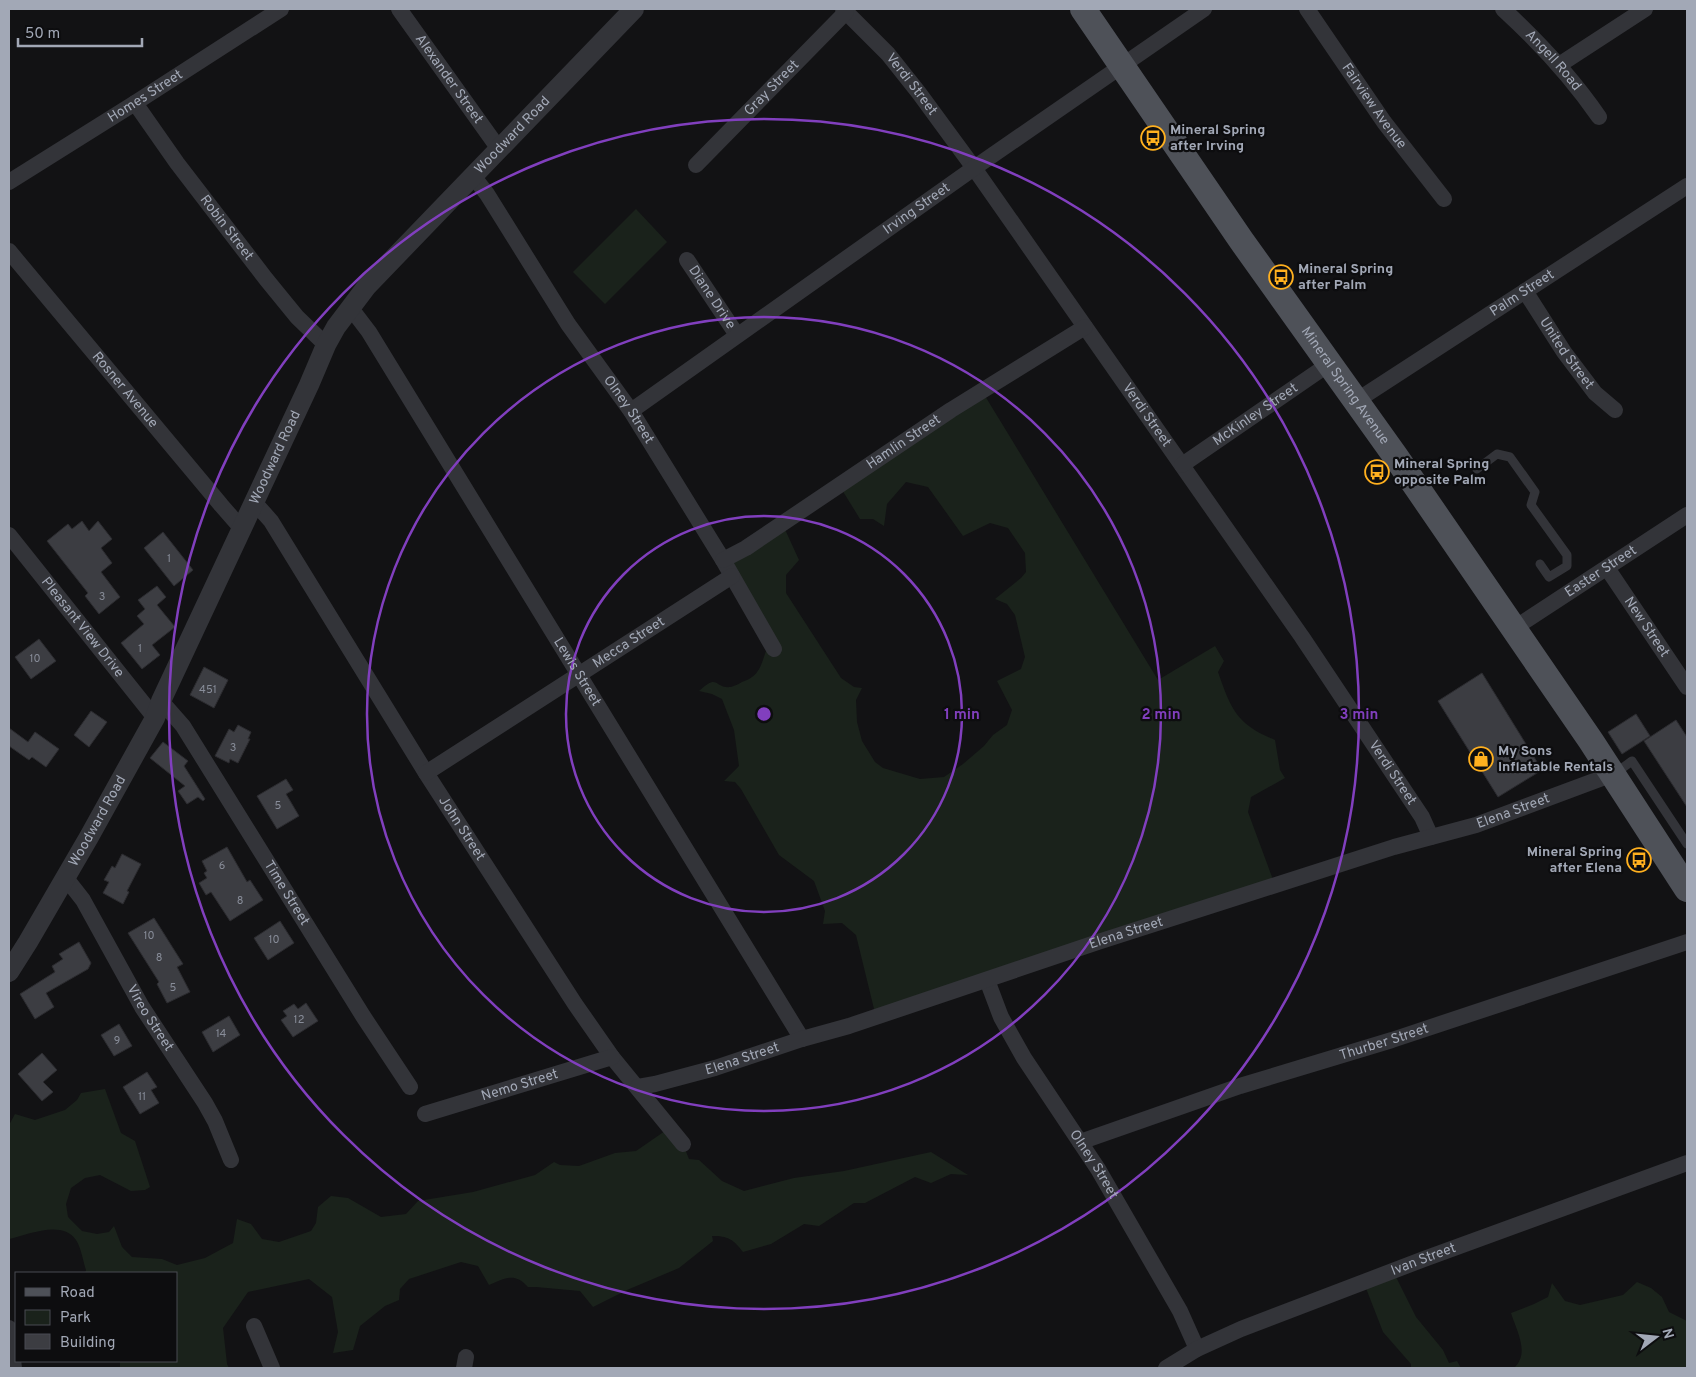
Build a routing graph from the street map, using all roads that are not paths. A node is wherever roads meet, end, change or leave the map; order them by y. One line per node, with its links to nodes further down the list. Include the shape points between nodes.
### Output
1 (280, 9): 12 (street, Homes Street)
2 (399, 9): 14 (street, Alexander Street)
3 (634, 9): 14 (street, Woodward Road)
4 (1083, 9): 10 (main road, Mineral Spring Avenue)
5 (1204, 9): 10 (street, Irving Street)
6 (1307, 9): 20 (street, Fairview Avenue, via 1384,122)
7 (1503, 9): 11 (street, Angell Road)
8 (1644, 9): 11 (street)
9 (844, 10): 15 (street, Gray Street); 16 (street, Verdi Street, via 888,54)
10 (1122, 65): 16 (street, Irving Street); 28 (main road, Mineral Spring Avenue)
11 (1559, 65): 13 (street, Angell Road)
12 (135, 104): 18 (street, Homes Street); 27 (street, Robin Street, via 266,279 297,317)
13 (1599, 117)
14 (499, 148): 17 (street, Woodward Road)
15 (696, 164)
16 (974, 168): 25 (street, Verdi Street); 26 (street, Irving Street)
17 (473, 176): 24 (street, Woodward Road); 31 (street, Olney Street, via 488,194 568,324)
18 (9, 182)
19 (1687, 186): 23 (street, Palm Street)
20 (1444, 199)
21 (9, 252): 36 (street, Rosner Avenue)
22 (687, 260): 26 (street, Diane Drive)
23 (1525, 291): 29 (street, Palm Street); 30 (street, United Street, via 1594,393)
24 (350, 307): 27 (street, Woodward Road); 44 (street, Lewis Street, via 369,332)
25 (1085, 327): 32 (street, Verdi Street); 38 (street, Hamlin Street, via 951,410 746,548)
26 (737, 335): 31 (street, Irving Street)
27 (326, 345): 34 (street, Woodward Road)
28 (1329, 364): 29 (main road, Mineral Spring Avenue); 32 (street, McKinley Street)
29 (1356, 401): 42 (main road, Mineral Spring Avenue)
30 (1615, 410)
31 (631, 411): 38 (street, Olney Street)
32 (1182, 465): 49 (street, Verdi Street, via 1302,637 1422,817)
33 (1477, 469): 39 (lane, via 1497,454 1510,456 1535,492 1531,505 1567,556 1567,566 1549,577)
34 (255, 503): 36 (street, Woodward Road); 47 (street, John Street, via 271,522)
35 (1687, 515): 40 (street, Easter Street)
36 (242, 529): 46 (street, Woodward Road)
37 (9, 535): 46 (street, Pleasant View Drive)
38 (723, 560): 41 (street, Olney Street)
39 (1540, 564)
40 (1607, 568): 42 (street, Easter Street); 45 (street, New Street)
41 (732, 576): 43 (street, Olney Street); 44 (street, Mecca Street)
42 (1513, 629): 48 (main road, Mineral Spring Avenue)
43 (774, 649)
44 (579, 674): 47 (street, Mecca Street); 56 (street, Lewis Street)
45 (1687, 687)
46 (158, 709): 51 (street, Woodward Road); 58 (street, Time Street, via 184,726)
47 (426, 773): 57 (street, John Street)
48 (1613, 774): 49 (street, Elena Street, via 1476,825); 50 (lane, via 1632,761); 52 (main road, Mineral Spring Avenue)
49 (1431, 836): 55 (street, Elena Street)
50 (1687, 844)
51 (65, 877): 54 (street, Woodward Road); 63 (street, Vireo Street, via 83,900 142,1007 205,1103)
52 (1685, 881)
53 (1687, 942): 61 (street, Thurber Street, via 1392,1040 1240,1086)
54 (9, 972)
55 (987, 980): 56 (street, Elena Street); 61 (street, Olney Street, via 1000,1017)
56 (802, 1039): 59 (street, Elena Street, via 715,1068)
57 (612, 1057): 59 (street, John Street); 60 (street, Nemo Street)
58 (410, 1087)
59 (638, 1087): 62 (street, John Street)
60 (425, 1114)
61 (1080, 1142): 67 (street, Olney Street, via 1180,1311)
62 (683, 1144)
63 (232, 1160)
64 (1687, 1163): 67 (street, Ivan Street, via 1414,1262)
65 (254, 1326): 69 (street)
66 (9, 1328): 68 (street)
67 (1197, 1349): 70 (street, Ivan Street)
68 (14, 1368)
69 (272, 1368)
70 (1168, 1368)

